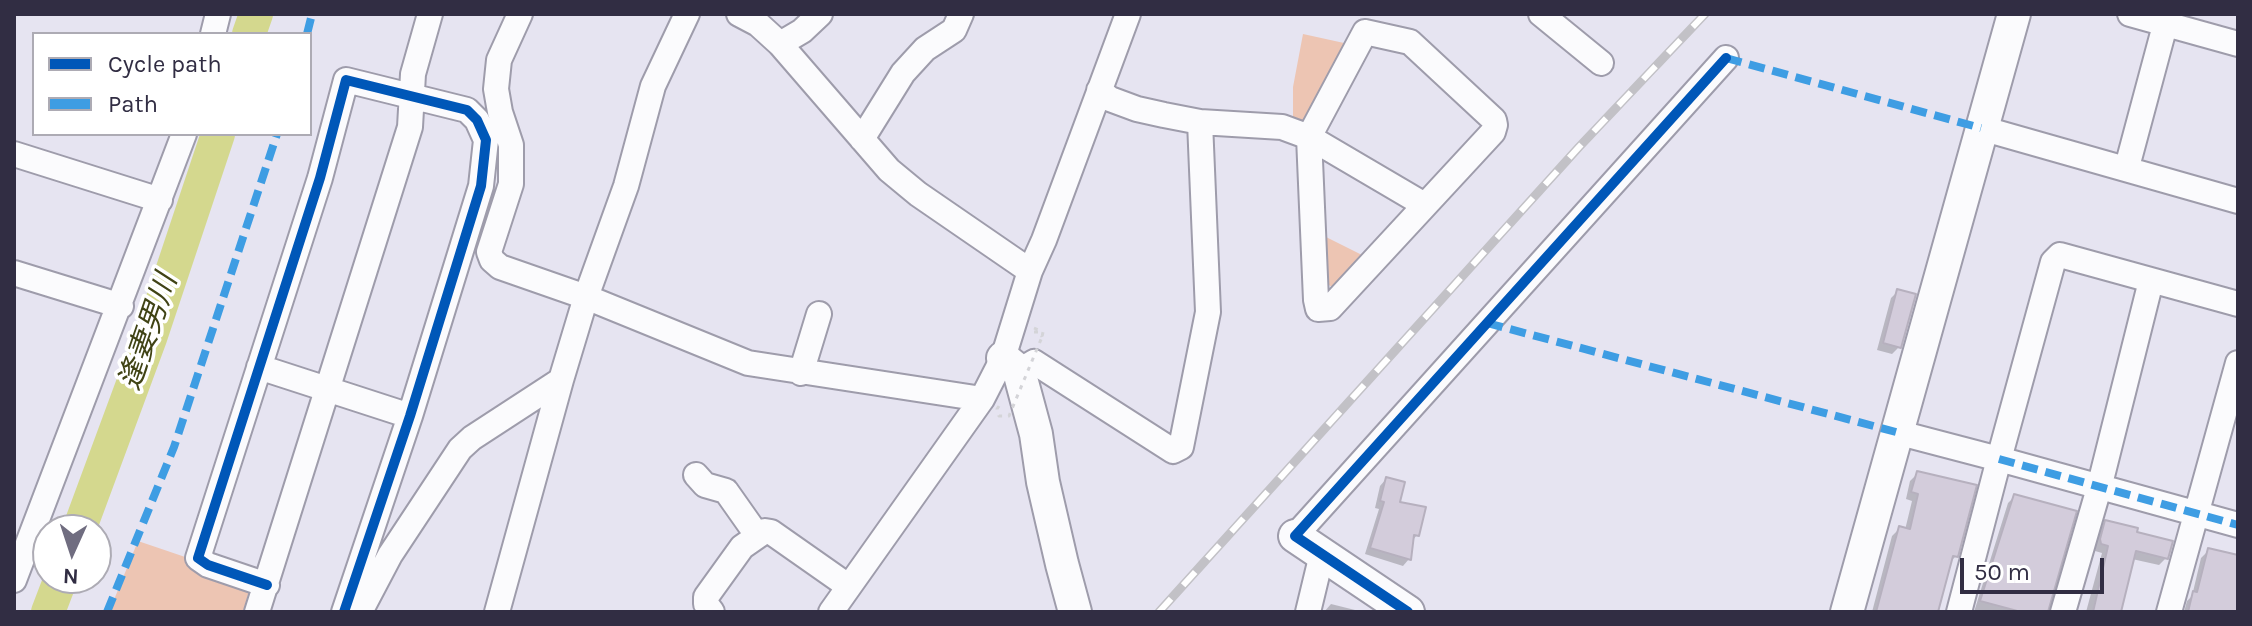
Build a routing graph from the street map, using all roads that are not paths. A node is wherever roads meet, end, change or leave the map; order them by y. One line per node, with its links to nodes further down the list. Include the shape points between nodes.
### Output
1 (430, 14): 17 (street)
2 (520, 14): 31 (street, via 499,60 496,89 511,145 511,184 489,252 500,267)
3 (687, 14): 31 (street, via 653,86 626,186)
4 (739, 14): 12 (street)
5 (820, 14): 12 (street)
6 (961, 14): 22 (street, via 954,30 925,49 903,73)
7 (1128, 14): 16 (street)
8 (1541, 14): 15 (street)
9 (2014, 14): 19 (street)
10 (2130, 14): 11 (street)
11 (2167, 19): 13 (street); 24 (street)
12 (780, 44): 22 (street)
13 (2238, 44)
14 (1726, 58): 50 (street)
15 (1601, 63)
16 (1099, 90): 18 (street, via 1137,109); 28 (street)
17 (411, 98): 37 (street, via 346,80); 40 (street, via 410,127); 42 (street, via 467,110 486,140 481,186)
18 (1200, 122): 21 (street, via 1282,127); 36 (street, via 1208,312 1181,447 1173,451 1034,362)
19 (1981, 128): 24 (street); 43 (street)
20 (183, 136): 25 (street)
21 (1309, 137): 27 (street); 27 (street, via 1318,309 1330,308); 27 (street, via 1365,32 1410,42 1495,125)
22 (862, 139): 28 (street, via 918,194)
23 (14, 154): 25 (street)
24 (2127, 167): 26 (street)
25 (160, 200): 33 (street)
26 (2238, 201)
27 (1423, 204)
28 (1030, 271): 36 (street)
29 (14, 273): 33 (street)
30 (2151, 281): 32 (street); 44 (street, via 2060,255 2053,262); 46 (street)
31 (586, 297): 38 (street, via 748,363); 39 (street)
32 (2238, 304)
33 (121, 306): 52 (street)
34 (819, 314): 38 (street)
35 (2238, 363): 47 (street)
36 (1011, 365): 41 (street); 61 (street, via 1036,434)
37 (259, 367): 40 (street); 53 (street, via 198,558)
38 (801, 373): 41 (street)
39 (561, 380): 57 (street, via 460,449 390,555); 58 (street)
40 (328, 390): 42 (street); 53 (street)
41 (990, 403): 54 (street)
42 (410, 416): 56 (street)
43 (1896, 432): 44 (street); 64 (street)
44 (1999, 459): 46 (street); 65 (street)
45 (696, 475): 49 (street, via 705,485 726,491)
46 (2099, 488): 47 (street); 66 (street)
47 (2196, 513): 48 (street); 67 (street)
48 (2238, 525)
49 (757, 535): 54 (street, via 771,532); 59 (street, via 706,597)
50 (1295, 536): 51 (street)
51 (1322, 554): 62 (street); 63 (street)
52 (14, 580)
53 (267, 585): 55 (street)
54 (848, 586): 60 (street)
55 (257, 612)
56 (344, 612)
57 (360, 612)
58 (497, 612)
59 (712, 612)
60 (831, 612)
61 (1075, 612)
62 (1308, 612)
63 (1408, 612)
64 (1847, 612)
65 (1959, 612)
66 (2063, 612)
67 (2169, 612)

